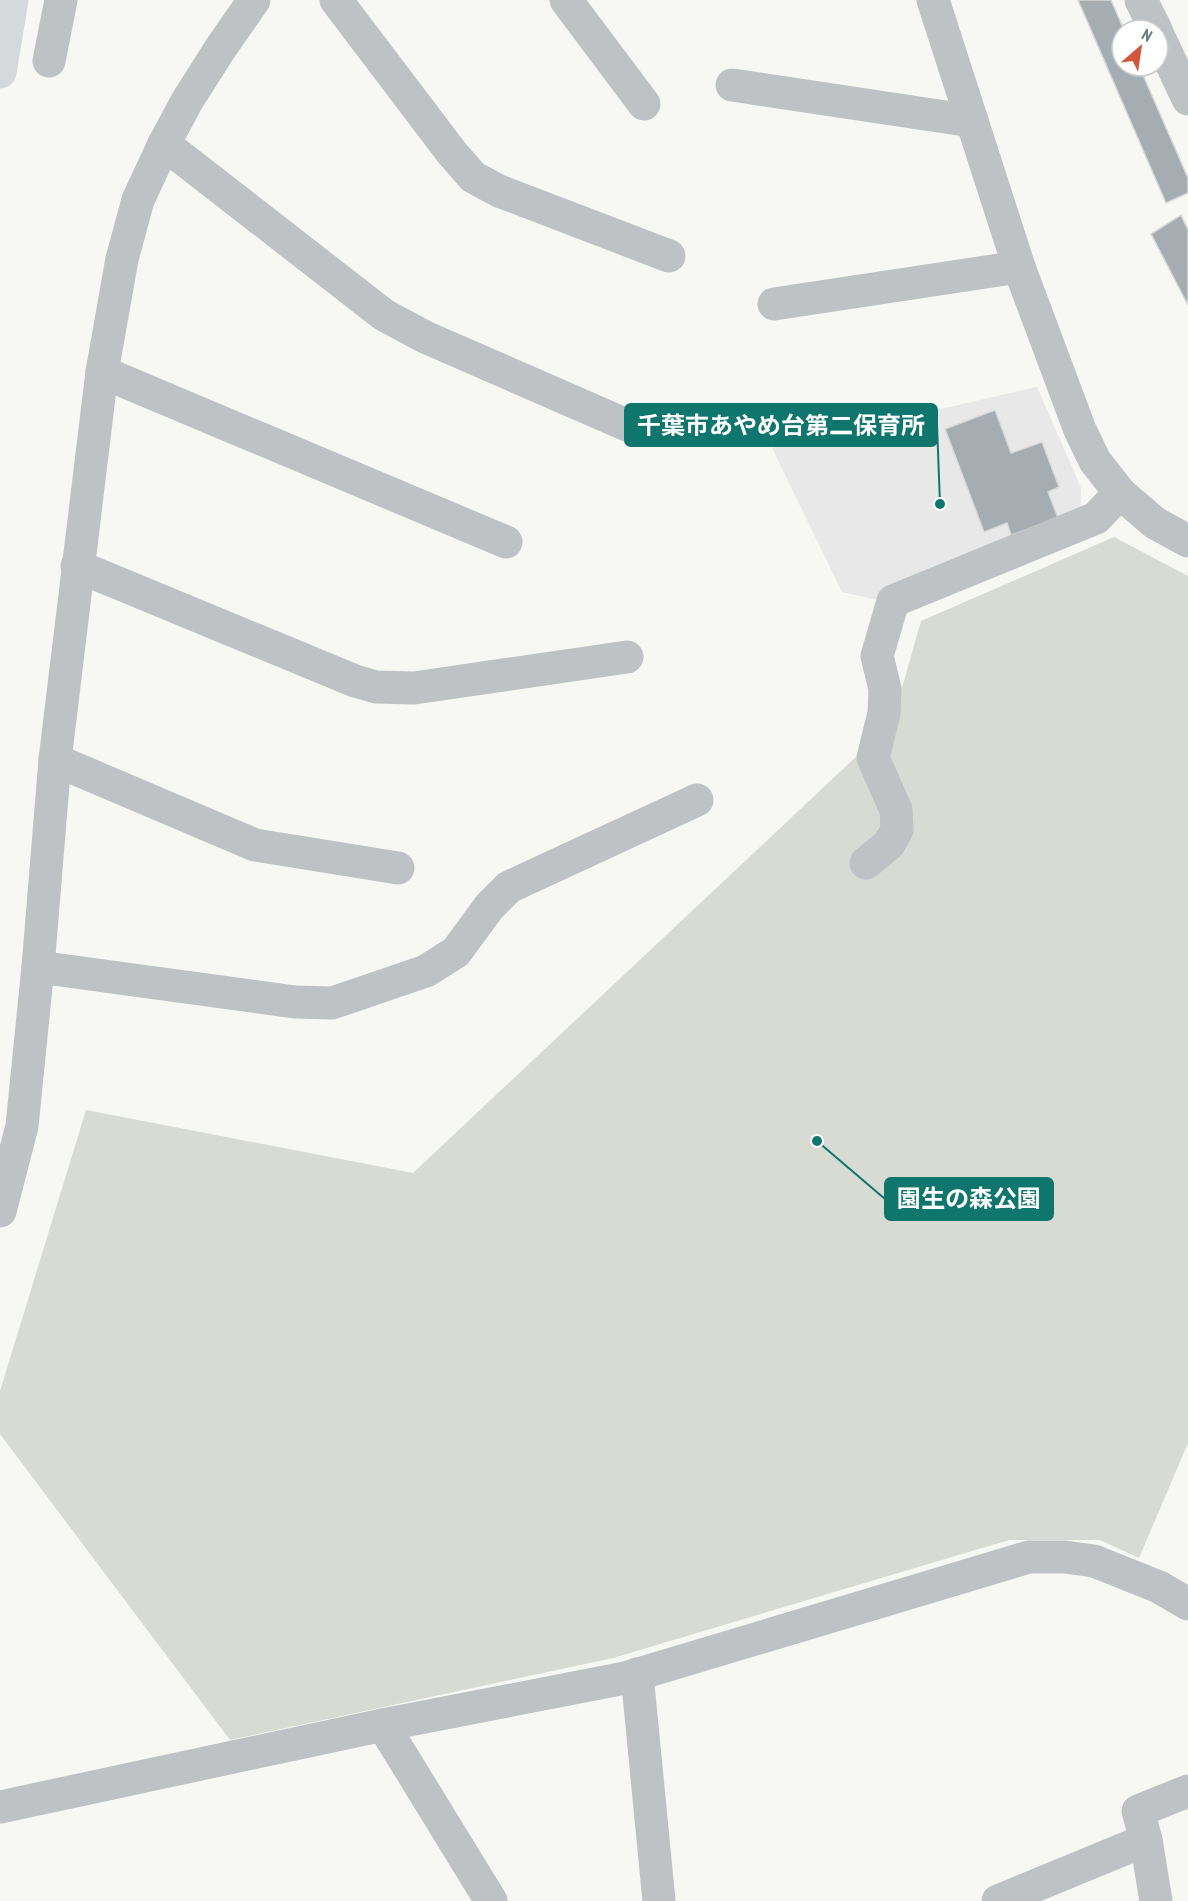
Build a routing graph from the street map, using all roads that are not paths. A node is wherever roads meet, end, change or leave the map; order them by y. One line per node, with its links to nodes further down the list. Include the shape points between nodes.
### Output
1 (12, 0): 11 (highway)
2 (61, 0): 9 (street)
3 (254, 0): 16 (street)
4 (336, 0): 17 (street, via 473,177 499,192)
5 (566, 0): 14 (street)
6 (933, 0): 15 (street)
7 (1141, 0): 8 (street)
8 (1150, 18)
9 (49, 61)
10 (1170, 61): 13 (street)
11 (0, 72)
12 (732, 85): 15 (street)
13 (1188, 99)
14 (644, 104)
15 (972, 121): 18 (street)
16 (164, 144): 20 (street, via 138,200 124,249); 21 (street, via 384,315 425,338)
17 (669, 256)
18 (1019, 267): 19 (street); 22 (street, via 1080,430 1095,461)
19 (774, 304)
20 (102, 372): 24 (street); 25 (street)
21 (629, 426)
22 (1120, 493): 23 (street, via 1155,523); 29 (street, via 1096,518 893,601 877,656 885,689 884,713 873,759 896,810 897,830 889,844)
23 (1188, 541)
24 (506, 542)
25 (77, 566): 26 (street, via 376,687 414,688); 27 (street)
26 (627, 657)
27 (55, 760): 30 (street, via 255,845); 31 (street)
28 (697, 800): 31 (street, via 510,887 489,907 456,952 426,971 332,1003 295,1002)
29 (866, 862)
30 (398, 868)
31 (38, 967): 32 (street, via 22,1126)
32 (0, 1211)
33 (1188, 1604): 34 (street, via 1159,1587 1094,1561 1029,1557)
34 (637, 1674): 35 (street); 40 (street)
35 (383, 1725): 37 (street); 39 (street)
36 (1188, 1791): 38 (street, via 1138,1811)
37 (0, 1807)
38 (1146, 1840): 41 (street); 42 (street)
39 (491, 1901)
40 (659, 1901)
41 (998, 1901)
42 (1156, 1901)

